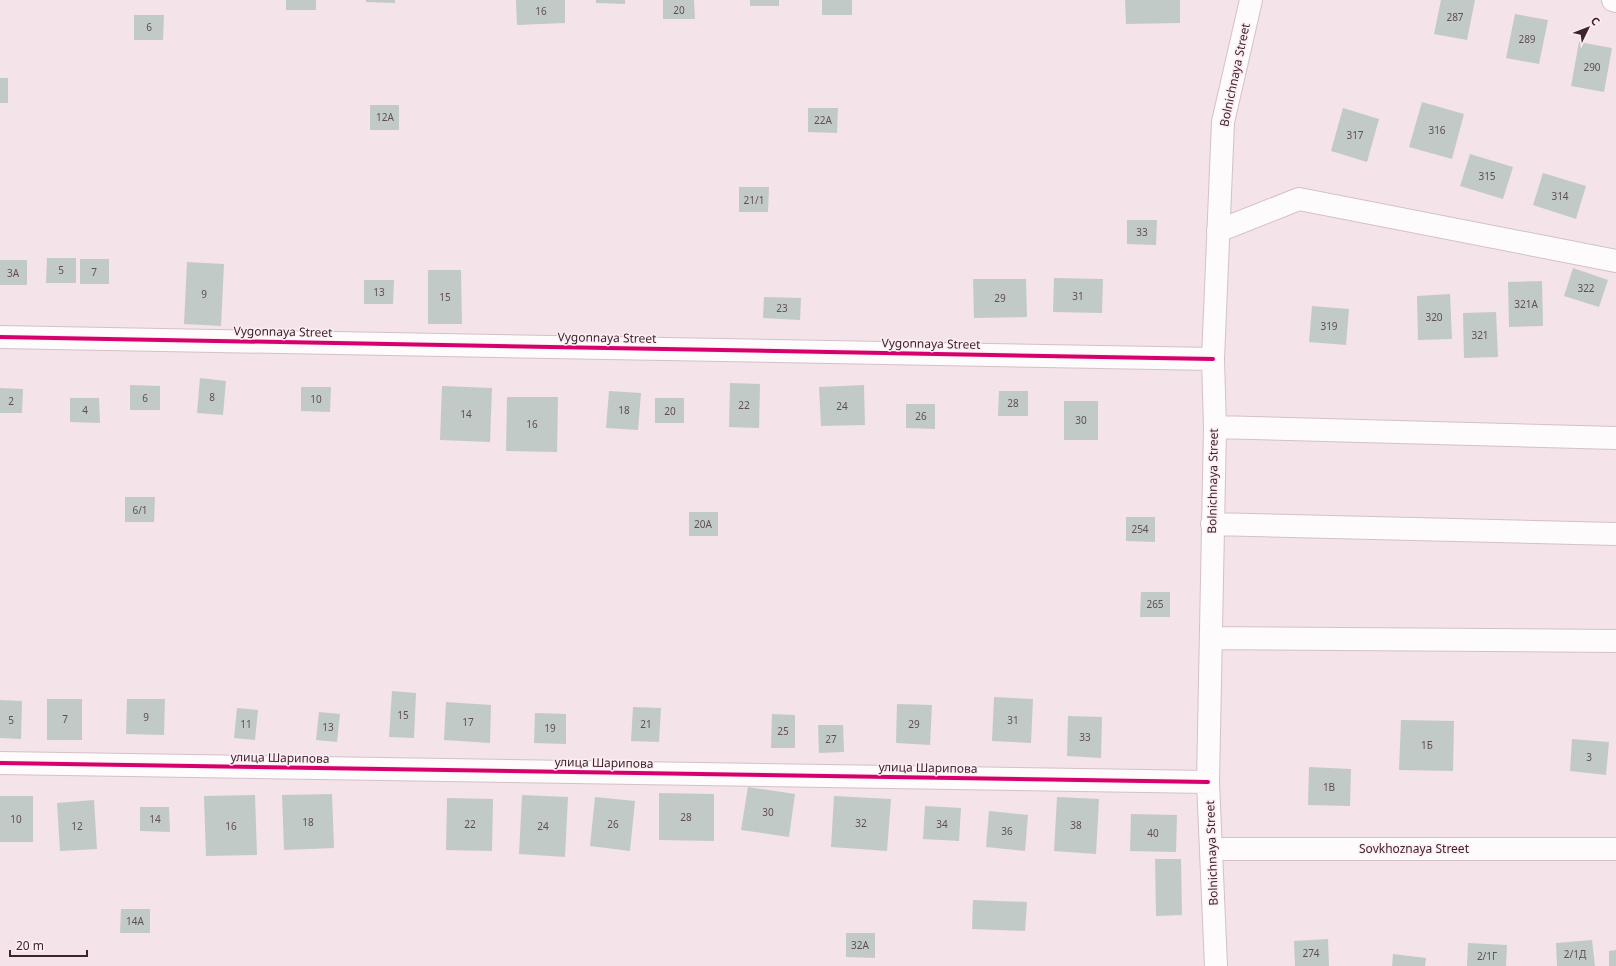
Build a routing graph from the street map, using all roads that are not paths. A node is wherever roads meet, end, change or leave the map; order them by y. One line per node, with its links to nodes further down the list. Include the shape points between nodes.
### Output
1 (1251, 0): 4 (street, Bolnichnaya Street, via 1223,122)
2 (1613, 0): 3 (street)
3 (1616, 1)
4 (1218, 231): 5 (street, via 1299,199); 7 (street, Bolnichnaya Street)
5 (1616, 261)
6 (0, 337): 7 (street, Vygonnaya Street)
7 (1213, 359): 8 (street, Bolnichnaya Street)
8 (1215, 427): 9 (street); 10 (street, Bolnichnaya Street)
9 (1616, 438)
10 (1212, 524): 11 (street); 12 (street, Bolnichnaya Street)
11 (1616, 534)
12 (1211, 638): 13 (street); 15 (street, Bolnichnaya Street)
13 (1616, 641)
14 (0, 763): 15 (street, улица Шарипова)
15 (1208, 782): 16 (street, Bolnichnaya Street)
16 (1211, 849): 17 (street, Sovkhoznaya Street); 18 (street, Bolnichnaya Street)
17 (1616, 849)
18 (1216, 966)

